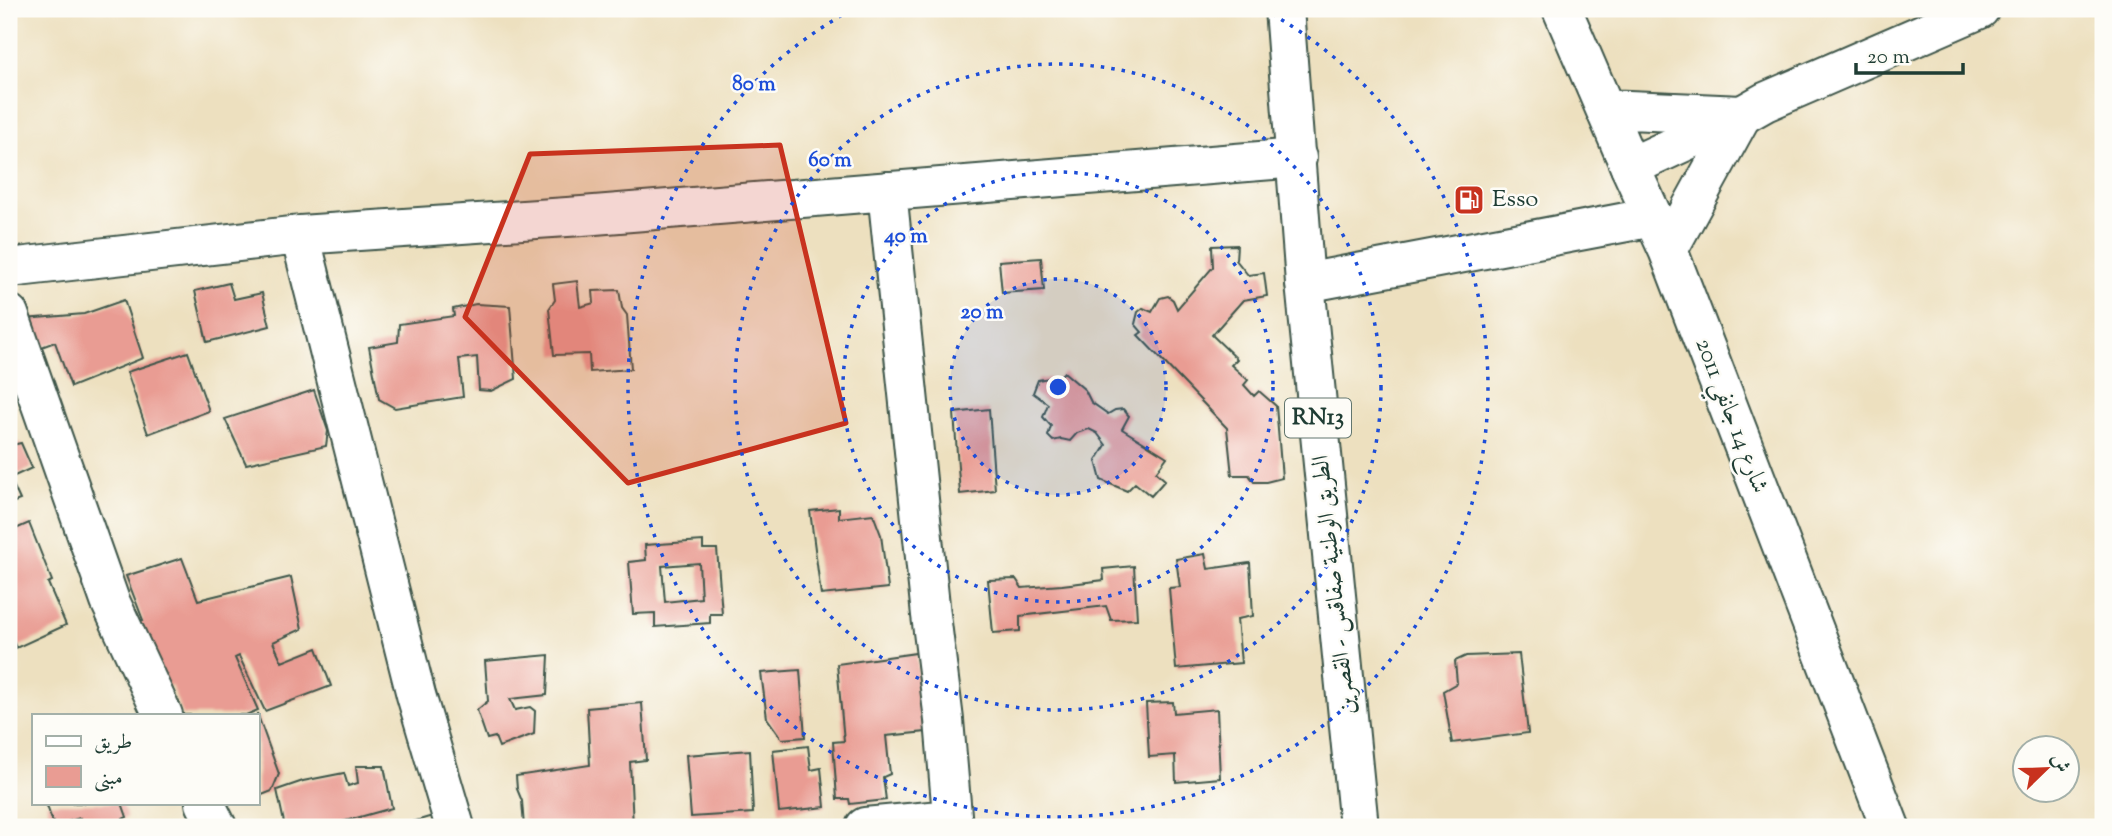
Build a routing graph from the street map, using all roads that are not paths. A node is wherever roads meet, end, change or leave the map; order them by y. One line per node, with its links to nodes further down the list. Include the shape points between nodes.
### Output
1 (1284, 9): 7 (street, الطريق الوطنية صفاقس - القصرين / RN13)
2 (1562, 9): 5 (street, شارع 14 جانفي 2011)
3 (1980, 9): 4 (street)
4 (1936, 19): 6 (street)
5 (1606, 109): 6 (street); 8 (street, شارع 14 جانفي 2011)
6 (1742, 115): 8 (street); 12 (street)
7 (1297, 158): 9 (street); 14 (street, الطريق الوطنية صفاقس - القصرين / RN13)
8 (1630, 167): 10 (street, شارع 14 جانفي 2011)
9 (887, 191): 11 (street); 18 (street)
10 (1653, 216): 12 (street, شارع 14 جانفي 2011); 14 (street)
11 (300, 235): 13 (street); 20 (street, via 416,695)
12 (1668, 250): 23 (street, شارع 14 جانفي 2011)
13 (9, 268)
14 (1305, 283): 22 (street, الطريق الوطنية صفاقس - القصرين / RN13)
15 (9, 314): 16 (street, via 110,601)
16 (163, 714)
17 (206, 804): 19 (street)
18 (952, 823): 21 (street)
19 (217, 827)
20 (455, 827)
21 (865, 827)
22 (1359, 827)
23 (1890, 827)

